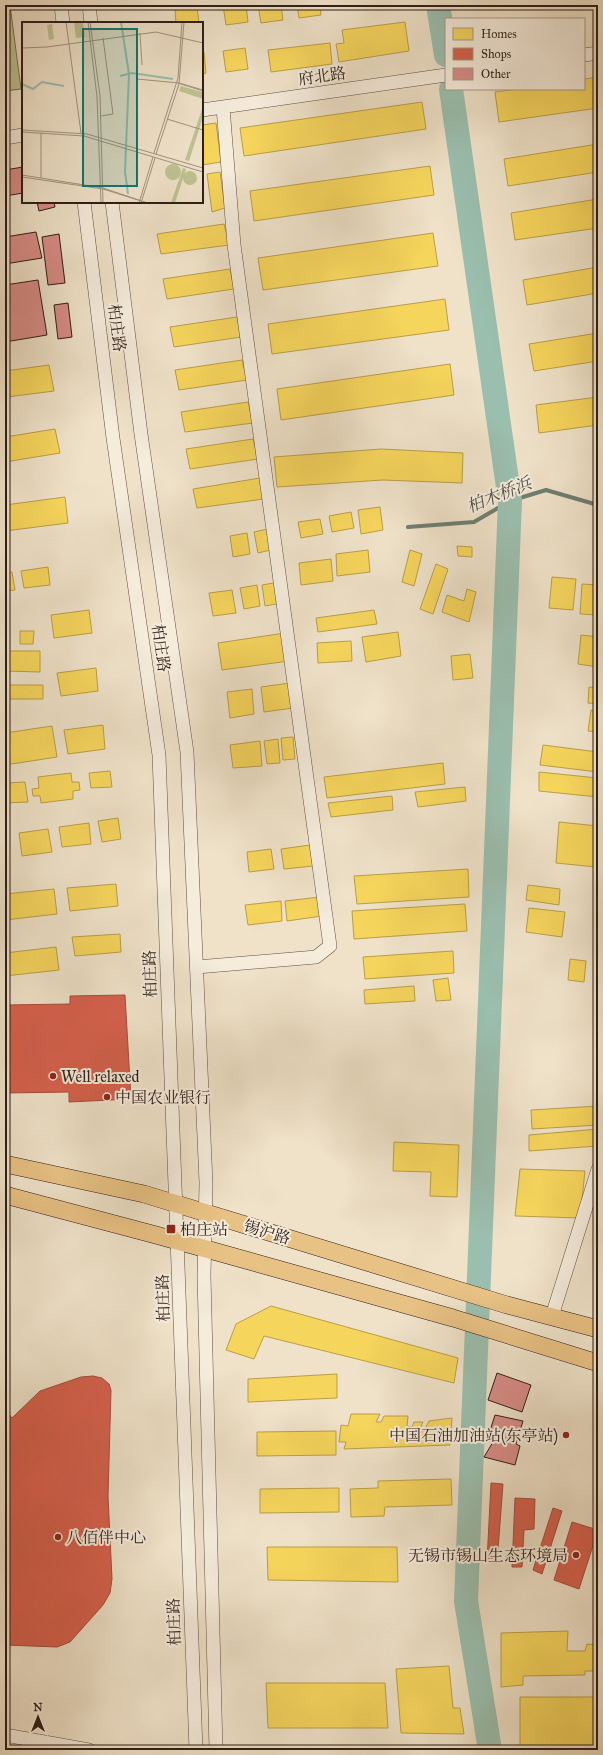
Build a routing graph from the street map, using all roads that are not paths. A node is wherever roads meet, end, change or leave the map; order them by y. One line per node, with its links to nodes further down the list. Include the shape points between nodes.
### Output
1 (61, 5): 3 (street)
2 (89, 5): 4 (street)
3 (63, 22)
4 (91, 22)
5 (598, 53): 6 (street)
6 (585, 55)
7 (445, 75): 8 (street, 府北路)
8 (223, 107): 9 (street, 府北路); 14 (street, via 235,252 330,946 316,956)
9 (203, 110)
10 (22, 135): 11 (street)
11 (5, 138)
12 (84, 203): 18 (street, 柏庄路, via 113,438 159,755)
13 (112, 203): 14 (street, 柏庄路, via 141,434 187,752)
14 (197, 967): 19 (street, 柏庄路)
15 (5, 1164): 18 (main road, 锡沪路, via 144,1194)
16 (598, 1169): 22 (street)
17 (5, 1196): 20 (main road, 锡沪路)
18 (176, 1204): 19 (main road, 锡沪路); 20 (street, 柏庄路)
19 (206, 1214): 21 (street, 柏庄路); 22 (main road, 锡沪路, via 507,1305)
20 (178, 1241): 21 (main road, 锡沪路); 27 (street, 柏庄路)
21 (205, 1249): 24 (main road, 锡沪路, via 453,1318); 28 (street, 柏庄路)
22 (552, 1316): 23 (main road)
23 (598, 1329)
24 (598, 1363)
25 (5, 1735): 26 (street)
26 (89, 1750)
27 (196, 1750)
28 (216, 1750)

